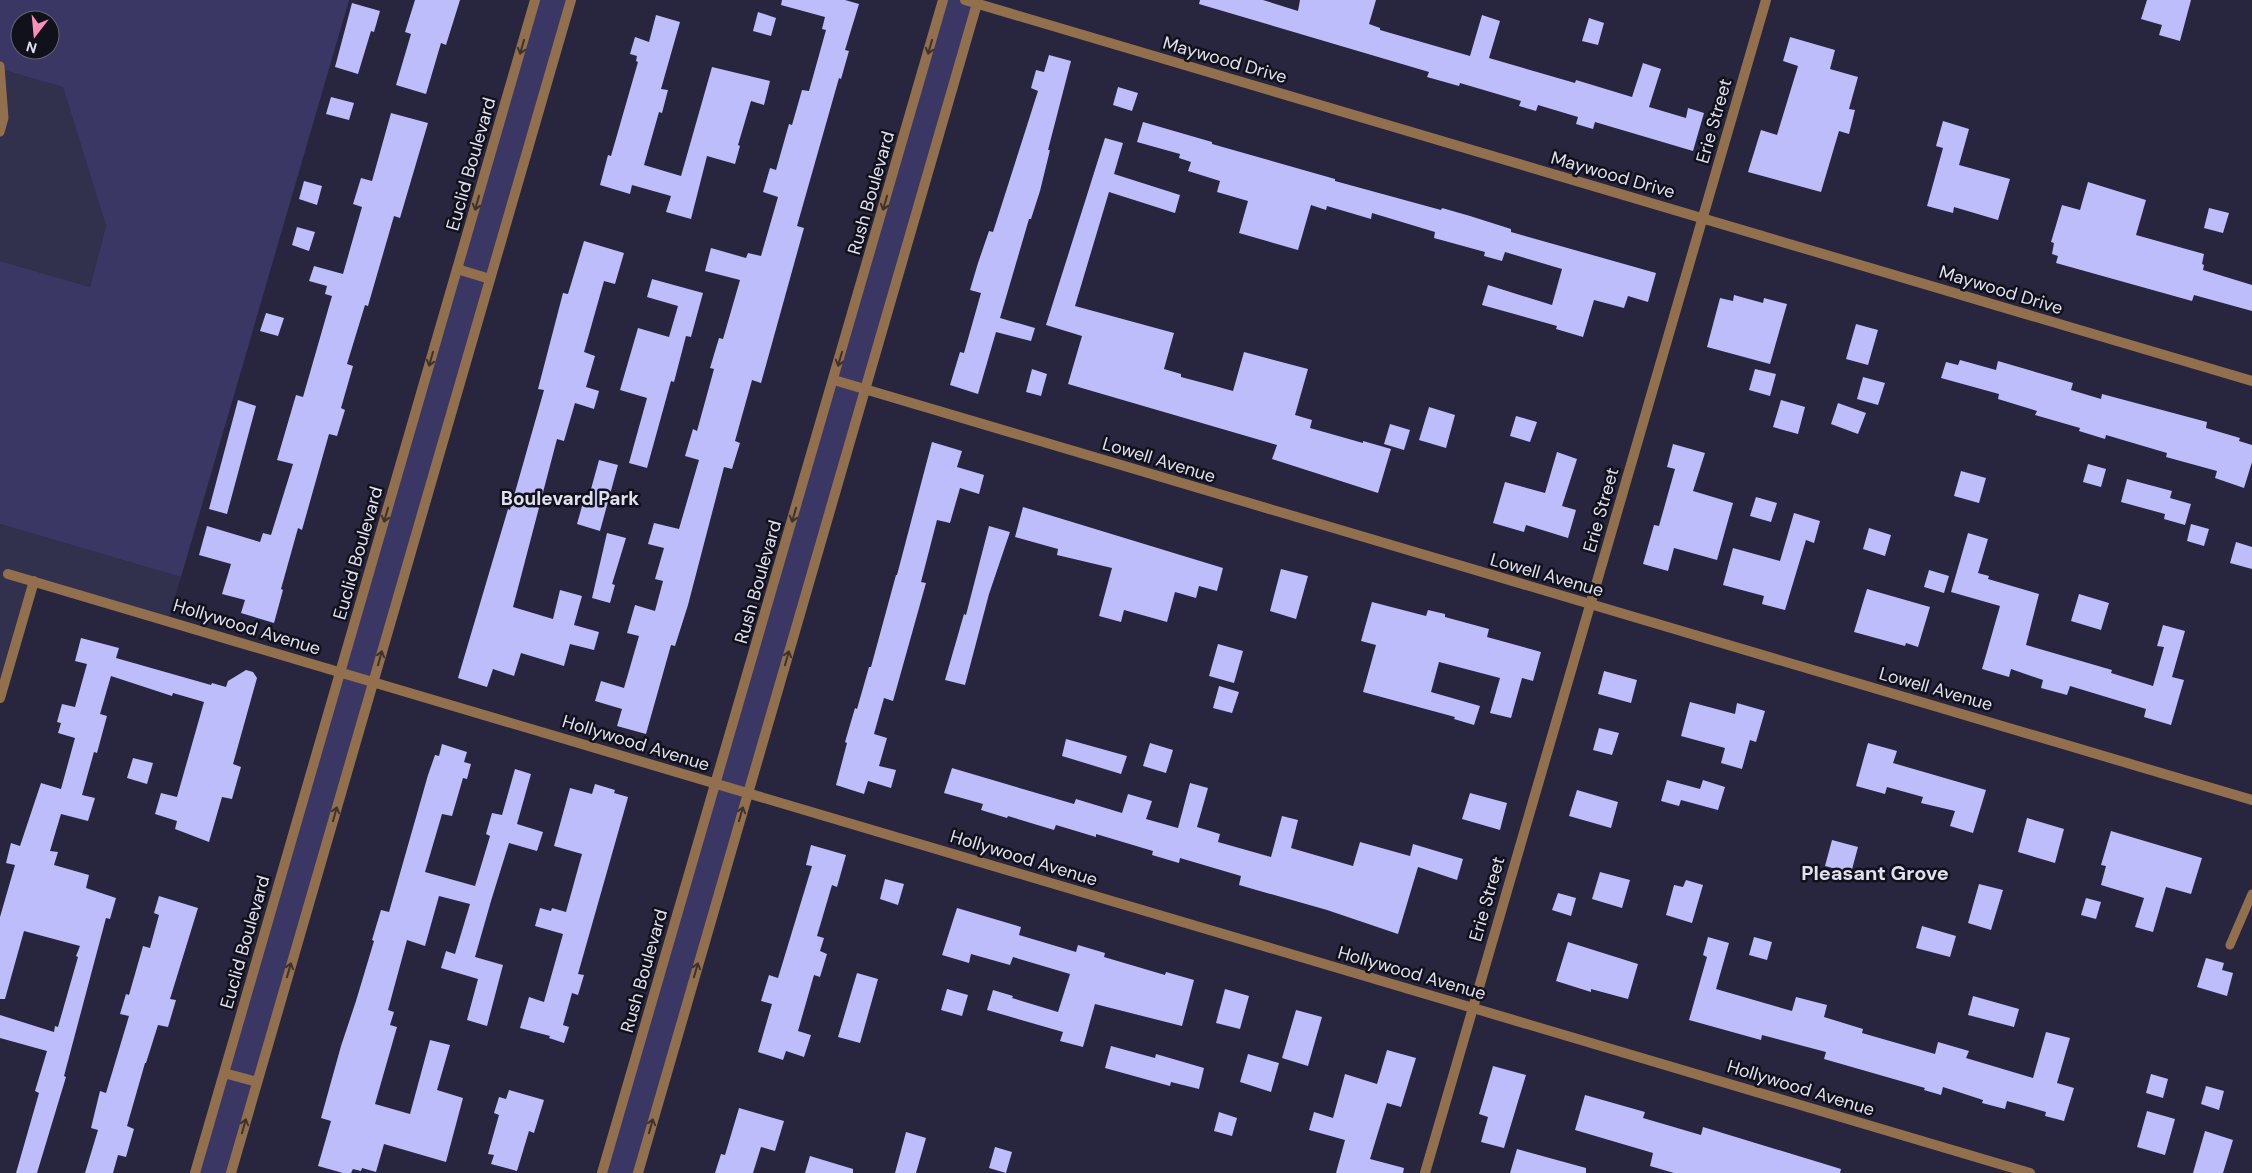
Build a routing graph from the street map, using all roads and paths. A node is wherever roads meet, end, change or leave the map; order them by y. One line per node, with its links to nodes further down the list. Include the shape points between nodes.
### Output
1 (536, 0): 10 (street, Euclid Boulevard, one-way to 10)
2 (571, 0): 11 (street)
3 (943, 0): 12 (street, Rush Boulevard, one-way to 12)
4 (965, 0): 6 (street, Maywood Drive)
5 (1766, 0): 9 (street, Erie Street)
6 (978, 2): 9 (street, Maywood Drive); 14 (street)
7 (0, 66): 8 (lane, via 4,118)
8 (0, 132)
9 (1702, 219): 13 (street, Maywood Drive); 17 (street, Erie Street)
10 (457, 269): 11 (street); 18 (street, Euclid Boulevard, one-way to 18)
11 (490, 280): 19 (street, one-way to 11)
12 (834, 380): 14 (street, Lowell Avenue); 21 (street, Rush Boulevard, one-way to 21)
13 (2252, 381)
14 (865, 390): 17 (street, Lowell Avenue); 22 (street, one-way to 14)
15 (8, 574): 16 (street, Hollywood Avenue)
16 (34, 581): 18 (street, Hollywood Avenue); 20 (street)
17 (1590, 604): 23 (street, Lowell Avenue); 26 (street, Erie Street)
18 (340, 672): 19 (street, Hollywood Avenue); 27 (street, Euclid Boulevard)
19 (373, 682): 21 (street, Hollywood Avenue); 28 (street, one-way to 19)
20 (0, 698)
21 (716, 784): 22 (street, Hollywood Avenue); 31 (street, Rush Boulevard)
22 (747, 792): 26 (street, Hollywood Avenue); 32 (street, one-way to 22)
23 (2252, 800)
24 (2252, 894): 25 (lane)
25 (2230, 945)
26 (1472, 1008): 33 (street, Erie Street); 34 (street, Hollywood Avenue)
27 (224, 1072): 28 (street); 29 (street, Euclid Boulevard)
28 (257, 1082): 30 (street, one-way to 28)
29 (195, 1173)
30 (231, 1173)
31 (602, 1173)
32 (638, 1173)
33 (1424, 1173)
34 (2030, 1173)

